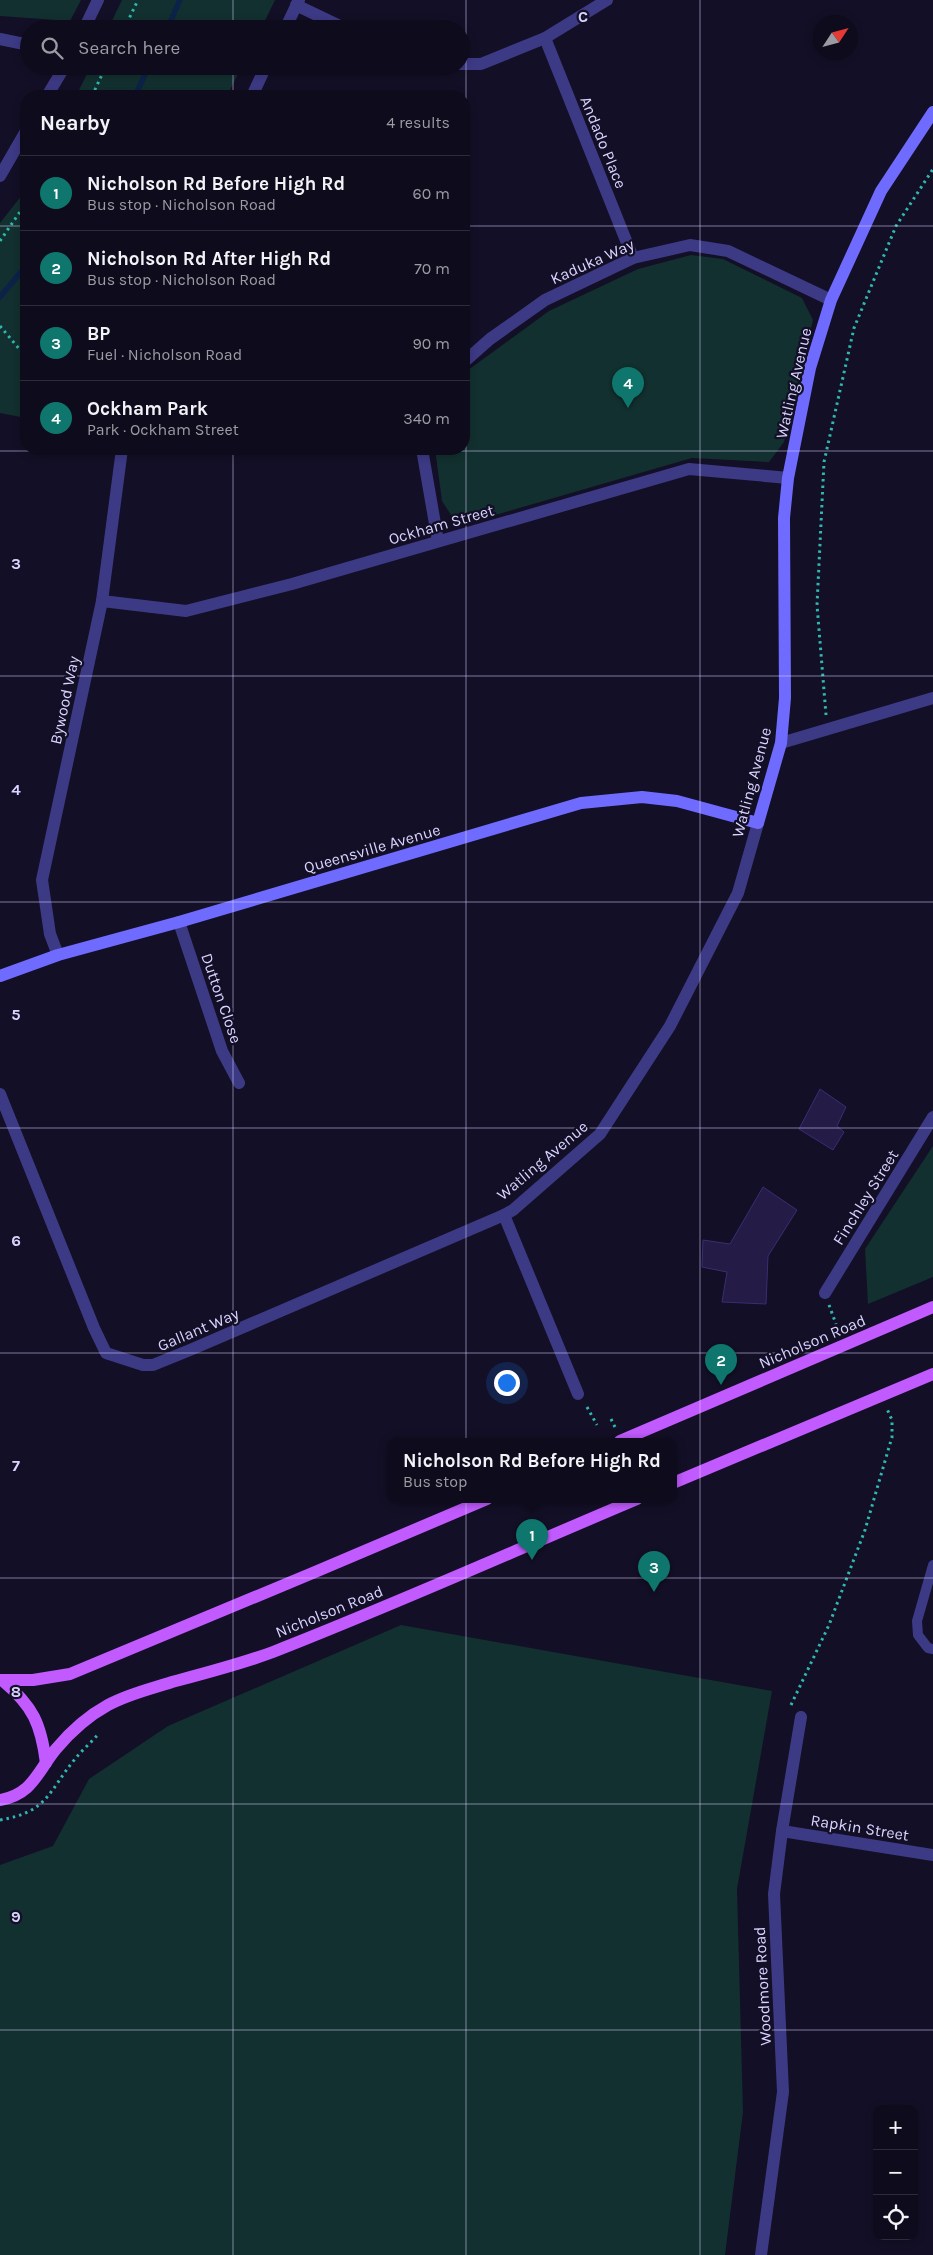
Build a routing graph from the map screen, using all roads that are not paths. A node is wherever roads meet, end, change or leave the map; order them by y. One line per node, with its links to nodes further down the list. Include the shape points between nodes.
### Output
1 (98, 0): 4 (street)
2 (607, 0): 7 (street)
3 (297, 3): 5 (street); 6 (street)
4 (88, 20)
5 (289, 20)
6 (329, 20)
7 (545, 38): 10 (street, via 481,64); 18 (street, Andado Place)
8 (0, 39): 9 (street)
9 (20, 43)
10 (470, 64)
11 (60, 75): 13 (street)
12 (262, 75): 14 (street)
13 (51, 90)
14 (255, 90)
15 (933, 112): 19 (street, Watling Avenue, via 881,191)
16 (20, 141): 17 (street)
17 (0, 176)
18 (633, 258): 19 (street, Kaduka Way, via 690,245 728,251); 20 (street, Kaduka Way, via 545,300)
19 (831, 300): 23 (street, Watling Avenue, via 810,368)
20 (470, 357)
21 (121, 455): 25 (street, Bywood Way)
22 (423, 455): 24 (street)
23 (788, 478): 24 (street, Ockham Street, via 690,469); 27 (street, Watling Avenue, via 784,518 785,698)
24 (438, 541): 25 (street, Ockham Street, via 186,611)
25 (102, 600): 30 (street, Bywood Way, via 42,880 50,934)
26 (933, 698): 27 (street)
27 (782, 743): 28 (street, Watling Avenue)
28 (758, 823): 29 (street, Queensville Avenue, via 660,799 642,797 581,803); 35 (street, Watling Avenue, via 738,893 665,1035 600,1134 513,1210)
29 (179, 922): 30 (street, Queensville Avenue); 32 (street, Dutton Close, via 222,1052)
30 (58, 955): 31 (street, Queensville Avenue)
31 (0, 976)
32 (239, 1083)
33 (0, 1094): 35 (street, Gallant Way, via 106,1353 143,1365 153,1365 181,1354)
34 (933, 1118): 36 (street, Finchley Street)
35 (504, 1214): 39 (street, Watling Avenue)
36 (825, 1293)
37 (933, 1307): 40 (main road, Nicholson Road)
38 (933, 1374): 41 (main road)
39 (578, 1394)
40 (627, 1438)
41 (677, 1481)
42 (478, 1503): 46 (main road, via 70,1674)
43 (627, 1503): 48 (main road, Nicholson Road, via 271,1653 125,1697 89,1717 70,1733)
44 (933, 1565): 45 (lane, via 917,1620 918,1635 928,1648)
45 (933, 1649)
46 (1, 1681): 48 (main road, via 30,1707 43,1738)
47 (801, 1717): 50 (street, Woodmore Road)
48 (46, 1763): 49 (main road, Nicholson Road, via 24,1791)
49 (0, 1800)
50 (782, 1830): 51 (street, Rapkin Street); 52 (street, Woodmore Road, via 774,1894 783,2092)
51 (933, 1855)
52 (761, 2255)

